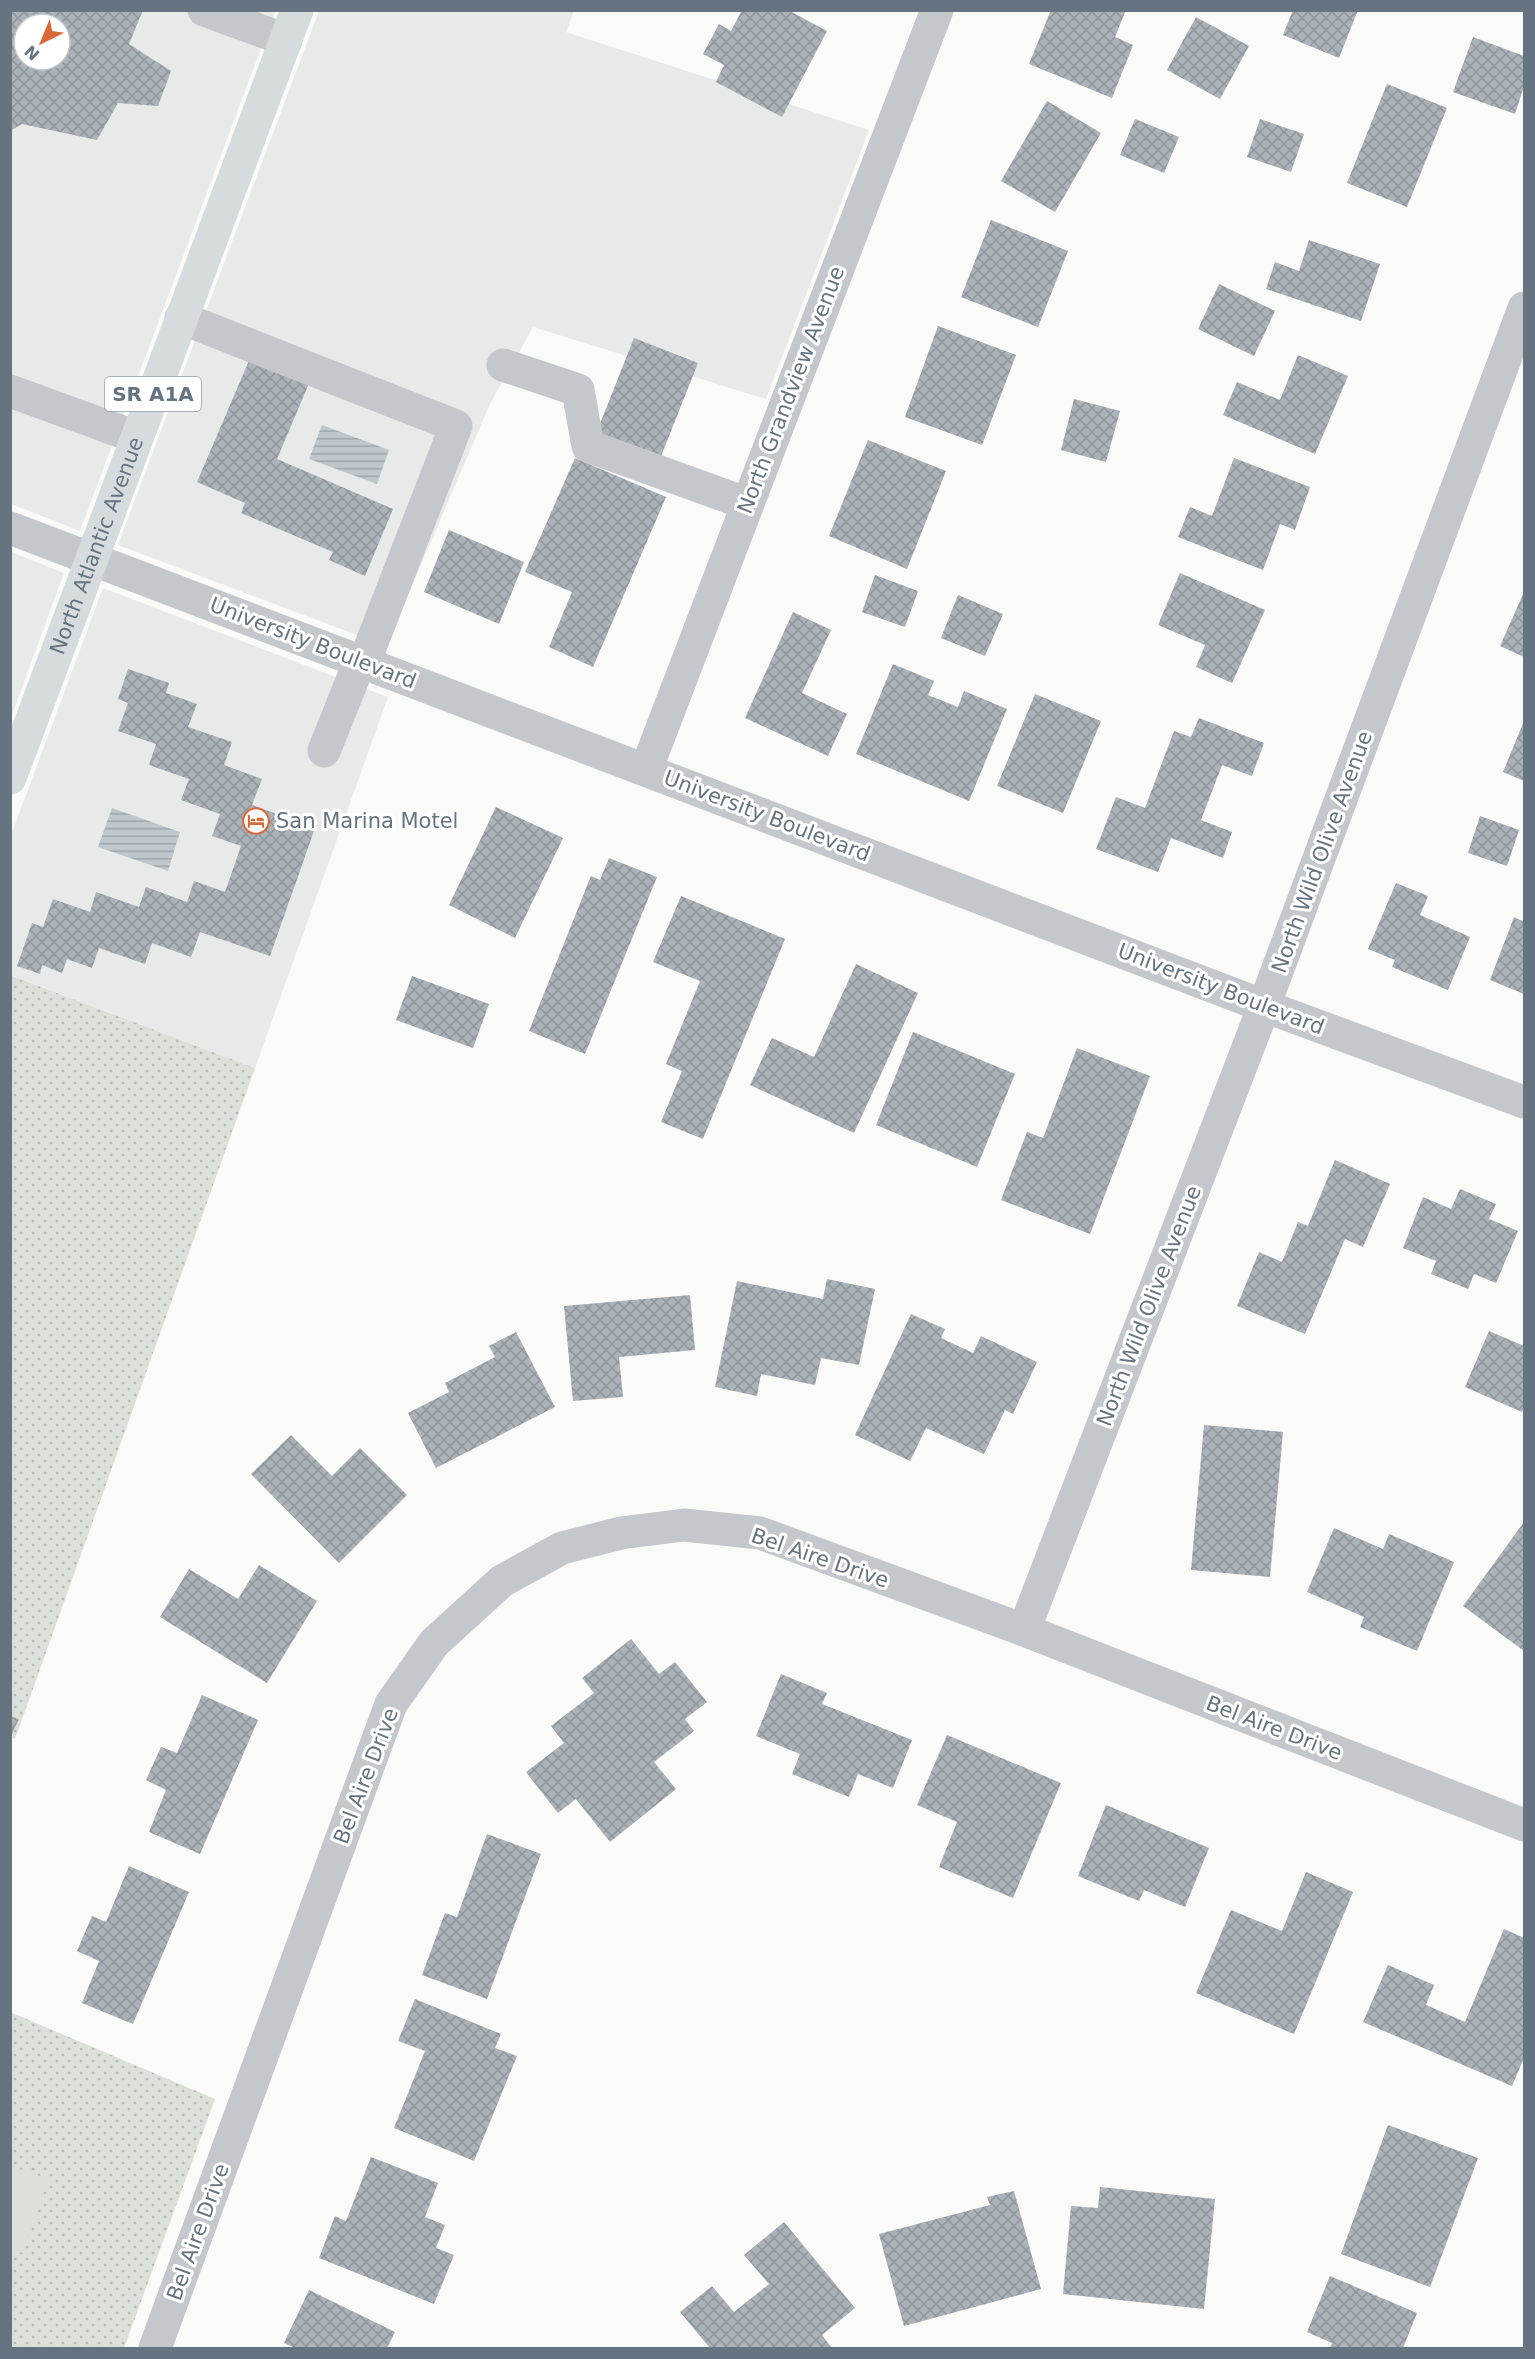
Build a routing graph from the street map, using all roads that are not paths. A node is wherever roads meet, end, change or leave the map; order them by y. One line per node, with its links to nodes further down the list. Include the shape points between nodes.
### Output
1 (204, 10): 3 (street)
2 (937, 10): 9 (street, North Grandview Avenue)
3 (291, 25): 5 (main road, North Atlantic Avenue / SR A1A)
4 (1524, 308): 16 (street, North Wild Olive Avenue)
5 (181, 318): 8 (main road, North Atlantic Avenue / SR A1A); 12 (street, via 456,426)
6 (504, 365): 9 (street, via 578,390 588,446)
7 (10, 391): 8 (street)
8 (136, 437): 11 (main road, North Atlantic Avenue / SR A1A)
9 (748, 504): 14 (street, North Grandview Avenue)
10 (10, 528): 11 (street, University Boulevard)
11 (91, 559): 12 (street, University Boulevard); 15 (main road, North Atlantic Avenue / SR A1A)
12 (362, 662): 13 (street); 14 (street, University Boulevard)
13 (324, 751)
14 (646, 770): 16 (street, University Boulevard)
15 (10, 778)
16 (1264, 1006): 17 (street, University Boulevard); 18 (street, North Wild Olive Avenue)
17 (1524, 1102)
18 (1024, 1630): 19 (street, Bel Aire Drive); 20 (street, Bel Aire Drive, via 760,1533 684,1525 621,1533 562,1548 502,1581 434,1643 391,1704)
19 (1524, 1825)
20 (155, 2349)

